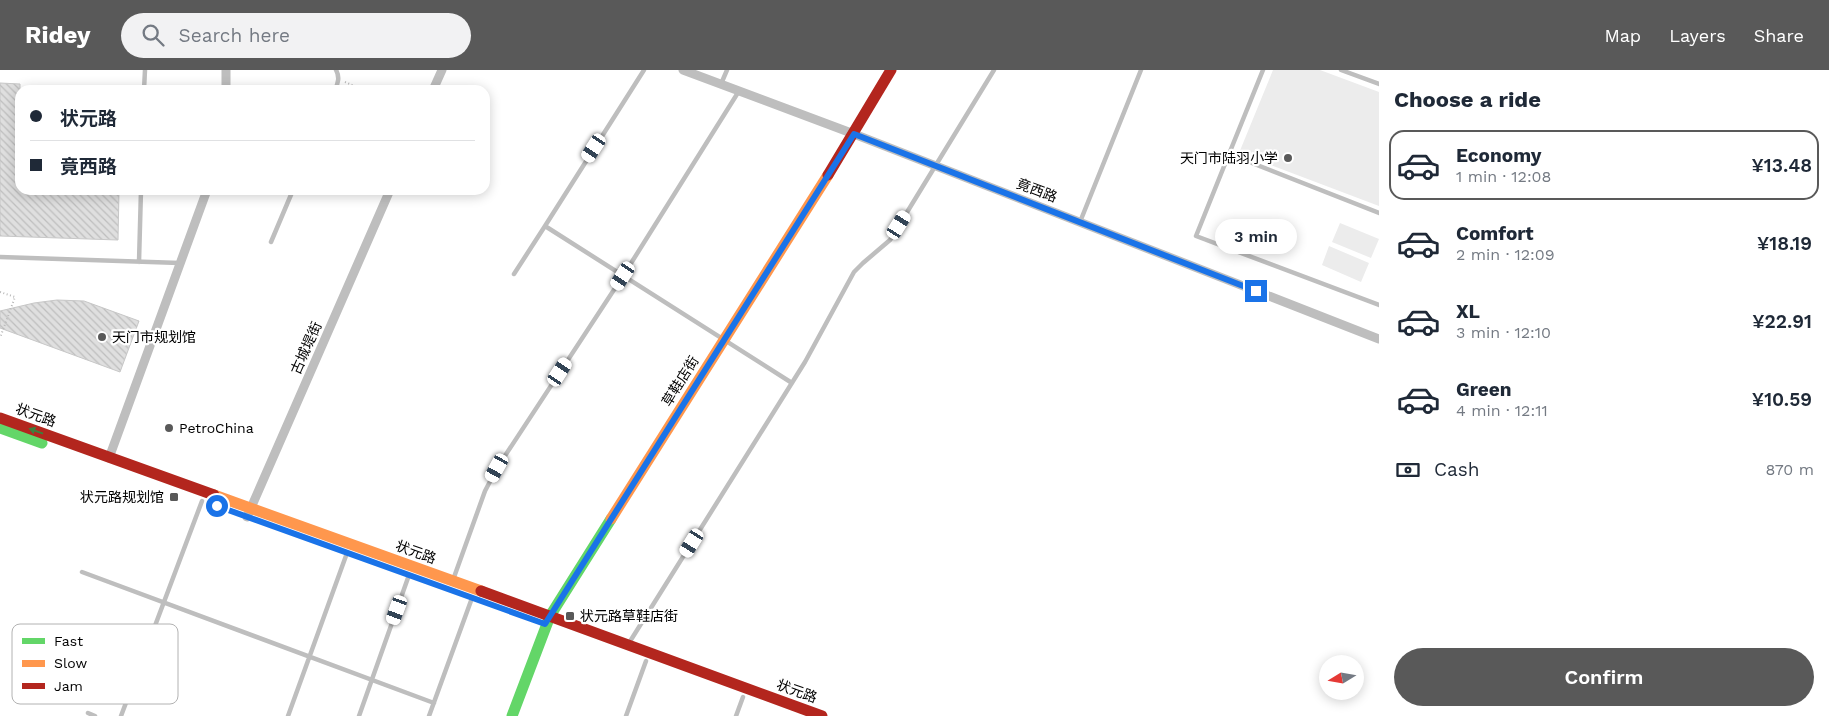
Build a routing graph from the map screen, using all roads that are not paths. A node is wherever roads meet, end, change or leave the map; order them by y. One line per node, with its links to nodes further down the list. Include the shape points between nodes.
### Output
1 (145, 70): 15 (lane)
2 (226, 70): 16 (street)
3 (336, 70): 17 (lane)
4 (442, 70): 18 (street)
5 (644, 70): 29 (lane)
6 (683, 70): 13 (street, 竟西路)
7 (727, 70): 13 (lane)
8 (891, 70): 20 (main road, 草鞋店街)
9 (994, 70): 22 (lane)
10 (1141, 70): 28 (lane)
11 (1263, 70): 21 (lane)
12 (1340, 70): 14 (lane)
13 (722, 84): 19 (street, 竟西路)
14 (1379, 84)
15 (144, 85)
16 (226, 85)
17 (336, 85)
18 (436, 85)
19 (739, 91): 20 (street, 竟西路); 35 (lane)
20 (854, 134): 22 (street, 竟西路); 38 (main road, 草鞋店街)
21 (1229, 154): 27 (lane); 36 (lane, via 1196,236)
22 (936, 166): 28 (street, 竟西路); 39 (lane, via 890,240 854,272)
23 (141, 195): 32 (lane)
24 (205, 195): 33 (street)
25 (291, 195): 30 (lane)
26 (388, 195): 44 (street, 古城堤街)
27 (1379, 214)
28 (1080, 222): 37 (street, 竟西路)
29 (545, 226): 34 (lane); 35 (lane)
30 (271, 242)
31 (0, 257): 32 (lane)
32 (139, 262): 33 (lane)
33 (180, 263): 42 (street)
34 (514, 274)
35 (623, 276): 38 (lane); 48 (lane, via 497,468 485,491)
36 (1379, 305)
37 (1379, 339)
38 (724, 340): 39 (lane); 51 (main road, 草鞋店街)
39 (792, 383): 53 (lane)
40 (0, 418): 42 (main road, 状元路, one-way to 40)
41 (0, 428): 43 (main road, 状元路)
42 (109, 458): 44 (main road, 状元路)
43 (202, 501): 44 (main road, 状元路); 50 (lane)
44 (249, 513): 45 (main road, 状元路); 48 (main road, 状元路)
45 (347, 553): 47 (main road, 状元路); 54 (lane)
46 (82, 572): 50 (lane)
47 (409, 575): 49 (main road, 状元路); 56 (lane)
48 (453, 581): 51 (main road, 状元路)
49 (472, 598): 51 (main road, 状元路); 58 (lane)
50 (164, 602): 52 (lane); 54 (lane)
51 (548, 620): 53 (main road, 状元路); 55 (main road, 状元路); 66 (main road, 草鞋店街)
52 (156, 624)
53 (628, 644): 70 (main road, 状元路)
54 (309, 658): 56 (lane); 63 (lane)
55 (646, 661): 57 (main road, 状元路); 67 (lane)
56 (372, 681): 58 (lane); 64 (lane)
57 (743, 697): 68 (lane); 69 (main road, 状元路)
58 (434, 703): 65 (lane)
59 (125, 704): 62 (lane)
60 (88, 713): 61 (lane)
61 (95, 716)
62 (120, 716)
63 (288, 716)
64 (359, 716)
65 (429, 716)
66 (512, 716)
67 (626, 716)
68 (736, 716)
69 (795, 716)
70 (822, 716)

